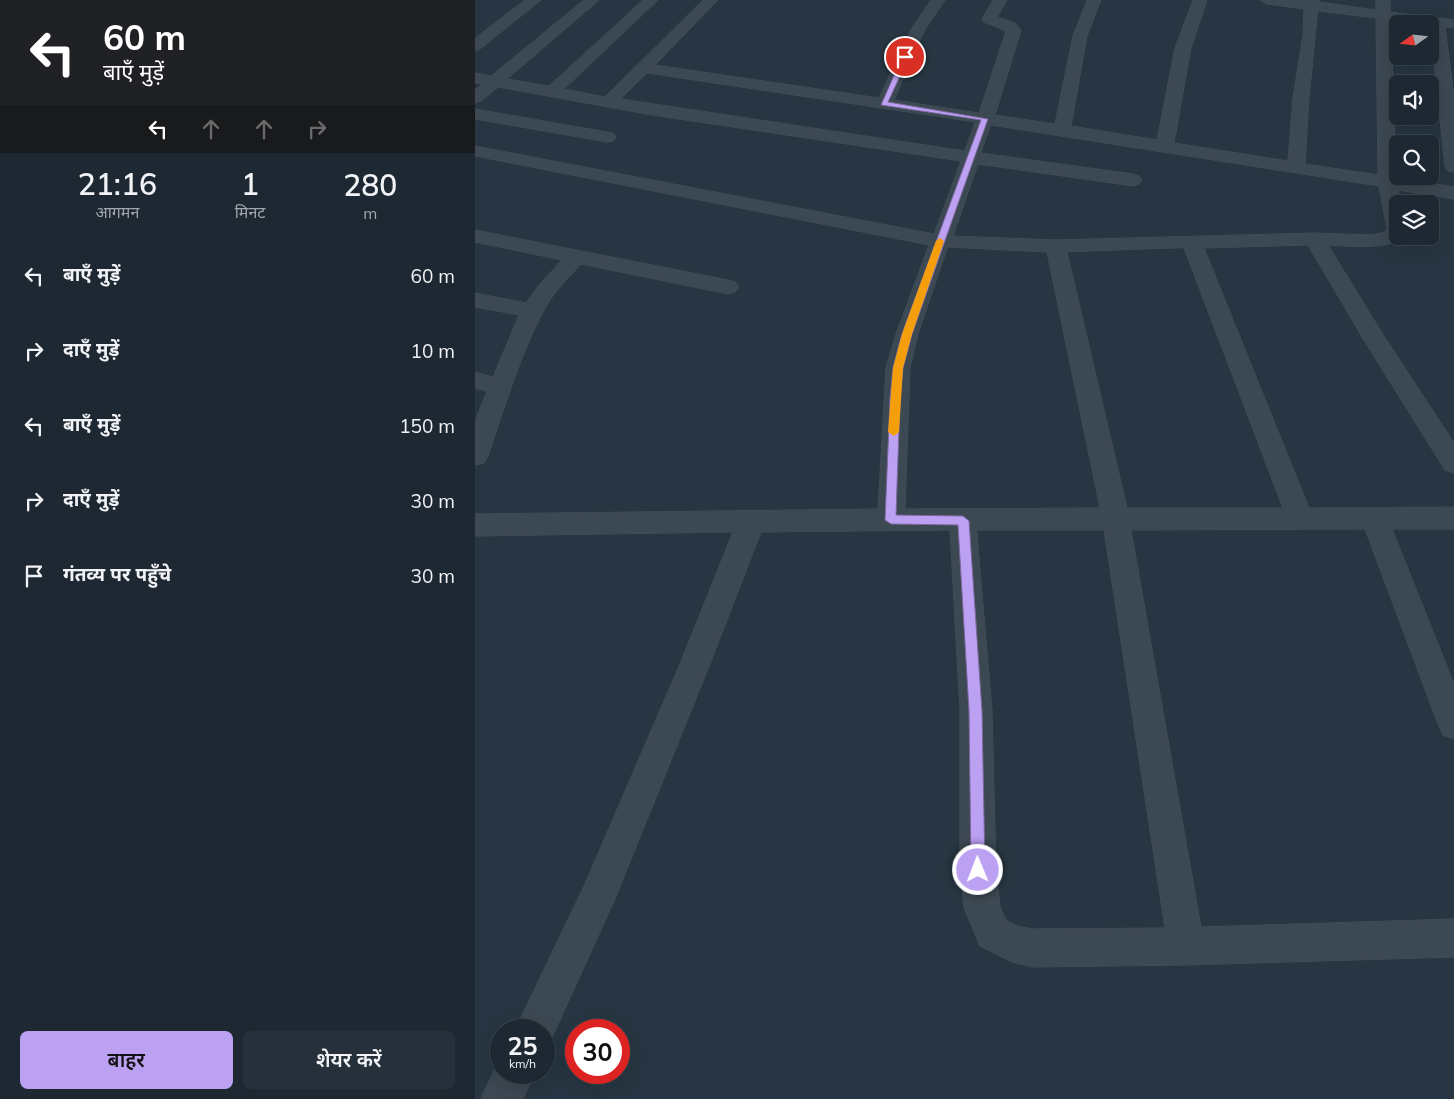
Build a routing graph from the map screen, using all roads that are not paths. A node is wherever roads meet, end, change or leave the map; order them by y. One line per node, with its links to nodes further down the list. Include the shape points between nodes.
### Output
1 (534, 0): 16 (street)
2 (592, 0): 20 (street)
3 (651, 0): 21 (street)
4 (711, 0): 17 (street)
5 (938, 0): 24 (street, via 917,30)
6 (999, 0): 27 (street, via 989,19 1014,30)
7 (1095, 0): 28 (street, via 1080,36)
8 (1200, 0): 30 (street, via 1183,48)
9 (1267, 0): 10 (street)
10 (1312, 3): 11 (street); 34 (street)
11 (1384, 7): 12 (street); 36 (street)
12 (1412, 15)
13 (1439, 22): 14 (street)
14 (1454, 24)
15 (1439, 39): 33 (street)
16 (475, 46)
17 (644, 68): 19 (street); 23 (street)
18 (475, 78): 20 (street)
19 (737, 80): 24 (street); 26 (street)
20 (495, 81): 21 (street); 22 (street)
21 (553, 91): 23 (street)
22 (475, 98)
23 (609, 102): 26 (street)
24 (884, 104): 27 (street)
25 (475, 114): 29 (street)
26 (707, 118): 32 (street)
27 (985, 119): 28 (street); 32 (street)
28 (1062, 130): 30 (street)
29 (607, 137)
30 (1164, 148): 34 (street)
31 (475, 151): 40 (street)
32 (970, 159): 35 (street); 40 (street)
33 (1454, 167)
34 (1296, 169): 36 (street)
35 (1133, 180)
36 (1387, 182): 37 (street); 39 (street, via 1397,230 1392,236 1372,241)
37 (1454, 193)
38 (475, 236): 43 (street)
39 (1314, 239): 41 (street); 50 (street)
40 (940, 241): 42 (street); 55 (street, via 898,368)
41 (1192, 243): 42 (street); 52 (street)
42 (1056, 246): 54 (street)
43 (577, 257): 44 (street); 46 (street, via 546,290)
44 (728, 287)
45 (475, 300): 46 (street)
46 (532, 311): 48 (street)
47 (475, 380): 48 (street)
48 (500, 386): 49 (street)
49 (475, 456)
50 (1454, 463)
51 (1374, 517): 52 (street); 53 (street); 59 (street)
52 (1300, 518): 54 (street)
53 (1454, 518)
54 (1116, 519): 56 (street); 61 (street)
55 (891, 520): 56 (street); 57 (street)
56 (963, 521): 61 (street, via 976,711 978,870 982,908 993,933 1012,943 1033,948)
57 (751, 522): 58 (street); 62 (street, via 597,899)
58 (476, 527)
59 (1454, 724)
60 (1454, 938): 61 (street)
61 (1186, 946)
62 (540, 1019)
63 (509, 1084): 64 (street)
64 (502, 1099)

